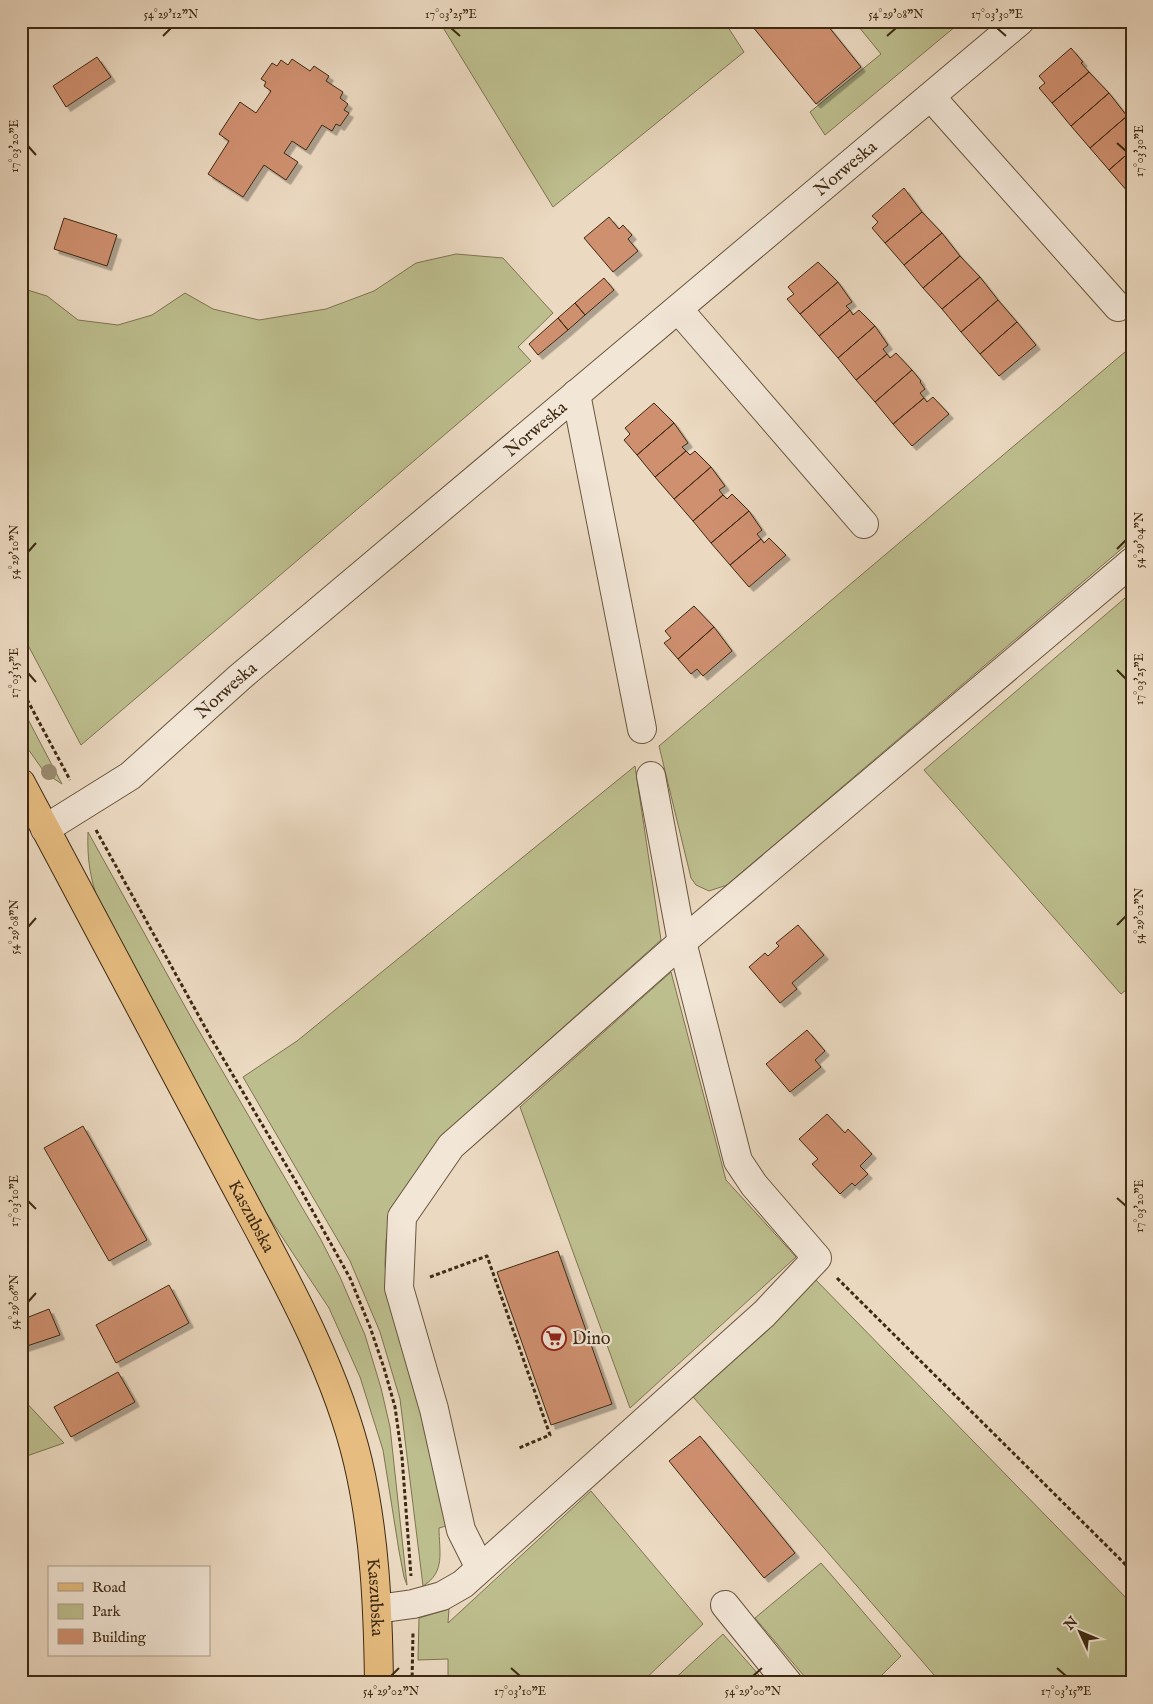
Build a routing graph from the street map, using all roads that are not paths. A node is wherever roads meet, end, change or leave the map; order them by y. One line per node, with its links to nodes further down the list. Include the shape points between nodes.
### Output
1 (1020, 21): 2 (street, Norweska)
2 (931, 97): 3 (street); 4 (street, Norweska)
3 (1118, 307)
4 (678, 309): 5 (street, Norweska); 6 (street)
5 (576, 394): 8 (street); 11 (street, Norweska, via 240,677 130,776)
6 (864, 524)
7 (1132, 562): 12 (street)
8 (642, 729)
9 (651, 776): 12 (street)
10 (21, 783): 11 (main road, Kaszubska)
11 (45, 829): 15 (main road, Kaszubska, via 266,1244 324,1362 358,1461 368,1515)
12 (682, 942): 13 (street, via 451,1146 402,1217 399,1288 434,1409 461,1530); 13 (street, via 738,1160 754,1185 817,1258 764,1314)
13 (480, 1568): 15 (street, via 463,1584 442,1596)
14 (725, 1605): 17 (street)
15 (376, 1609): 16 (main road, Kaszubska)
16 (379, 1683)
17 (788, 1683)

